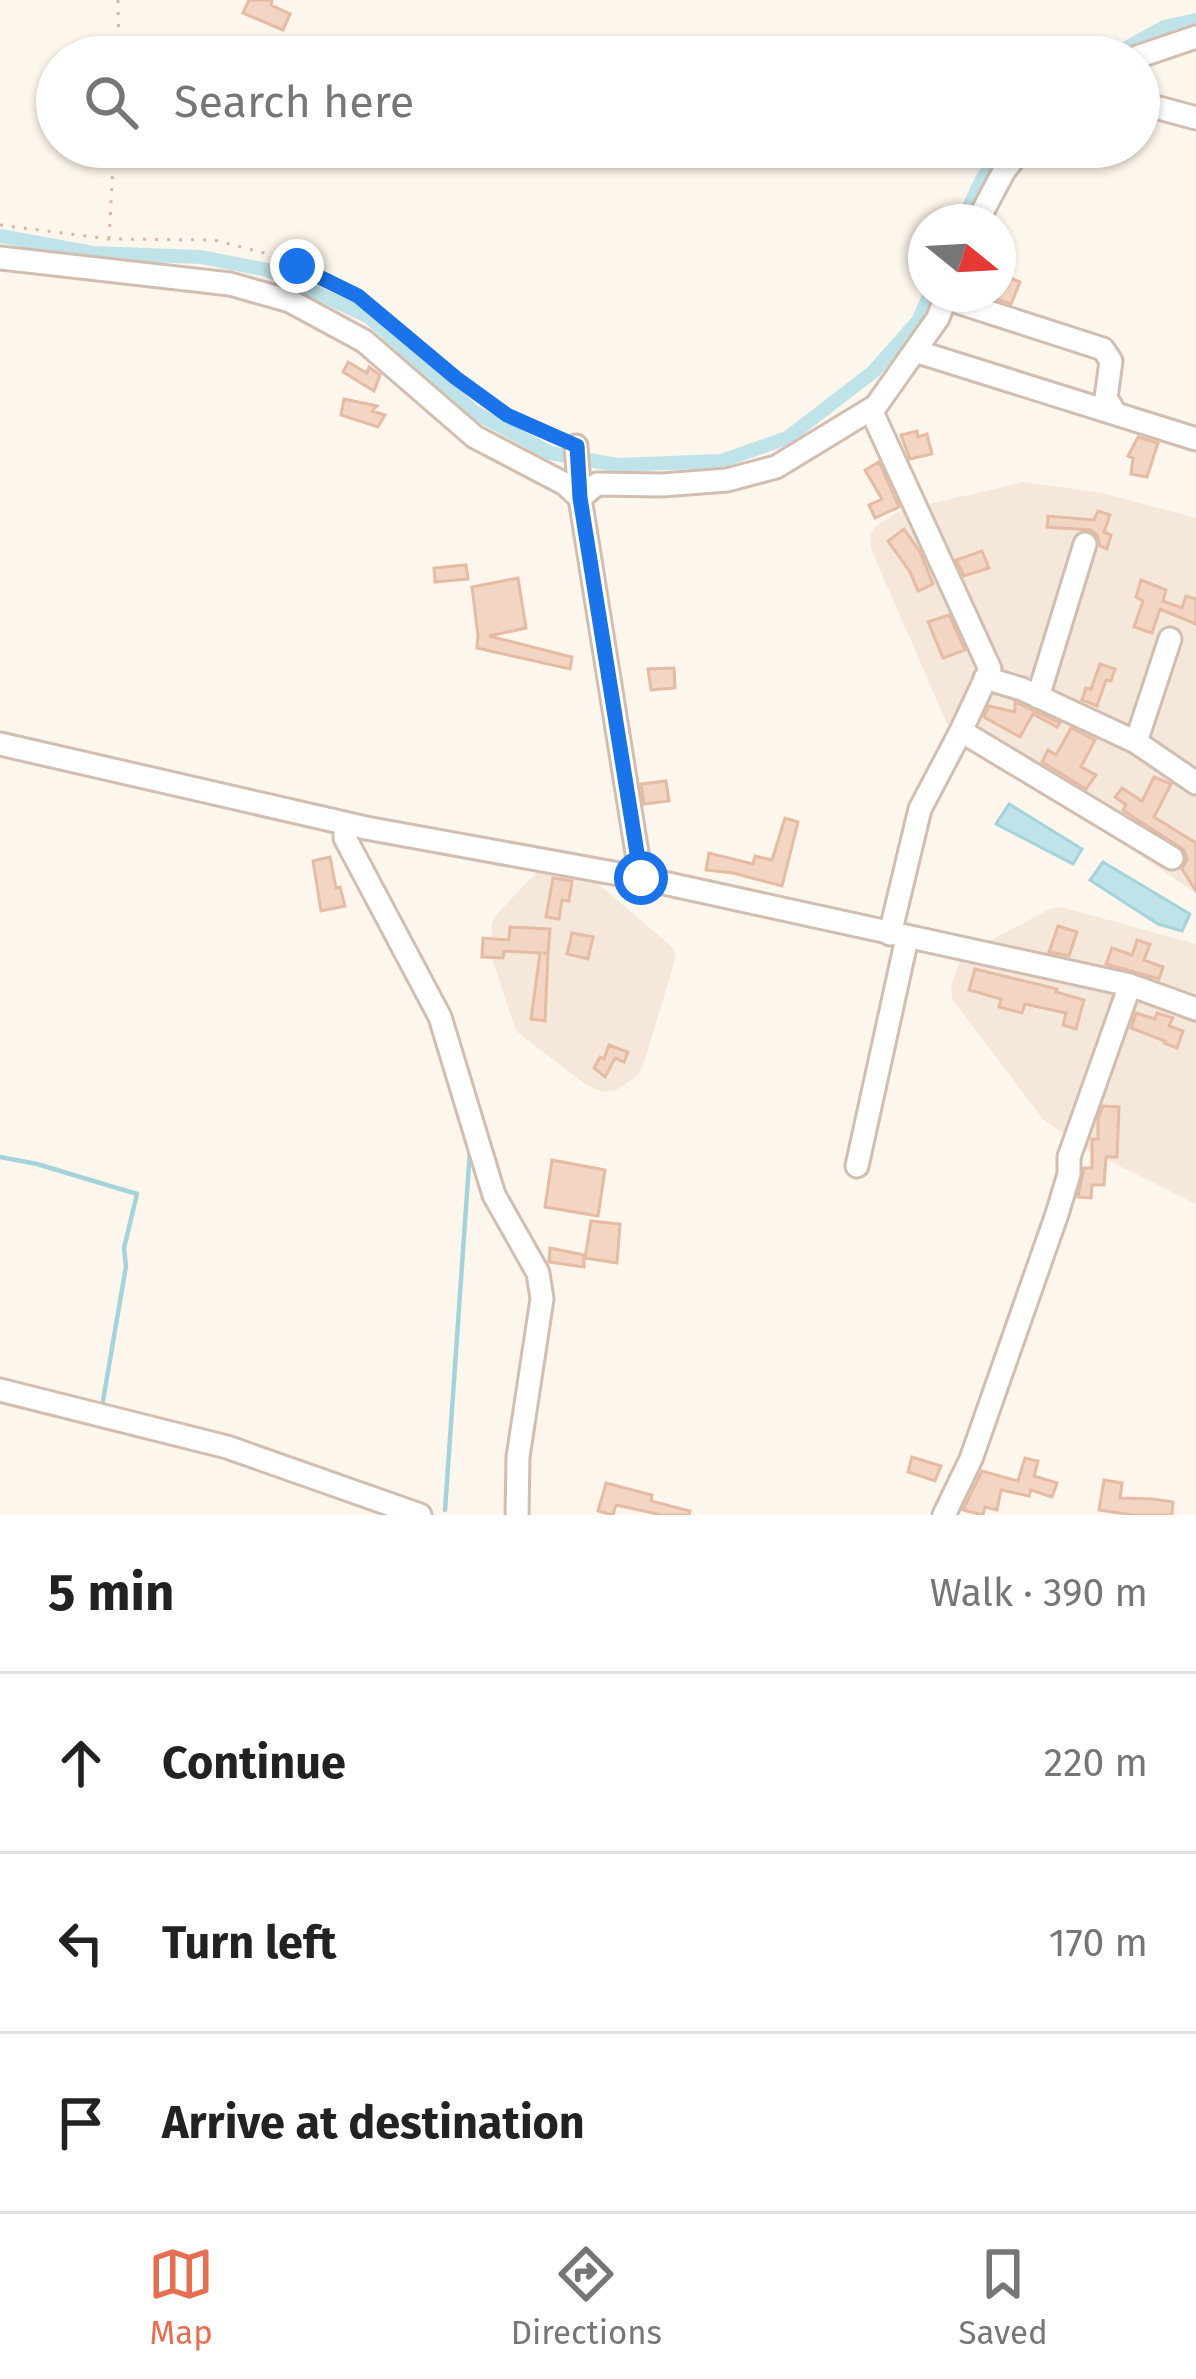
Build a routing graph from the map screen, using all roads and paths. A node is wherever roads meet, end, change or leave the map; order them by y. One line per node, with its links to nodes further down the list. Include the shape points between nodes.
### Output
1 (118, 0): 2 (path)
2 (119, 36)
3 (1196, 37): 4 (street)
4 (1160, 49)
5 (1160, 108): 6 (street)
6 (1196, 118)
7 (113, 168): 11 (path)
8 (1006, 168): 9 (street)
9 (986, 204)
10 (0, 225): 11 (path)
11 (109, 239): 19 (path, via 214,240 297,266 358,296 507,415)
12 (0, 258): 20 (street, via 230,284 290,302 364,341 475,436)
13 (940, 312): 15 (street)
14 (993, 312): 17 (street, via 1103,349 1111,361 1106,398)
15 (915, 351): 16 (street); 17 (street)
16 (871, 410): 20 (street, via 776,467 727,479 597,484); 23 (street, via 990,670)
17 (1116, 414): 18 (street)
18 (1196, 439)
19 (577, 446): 20 (street)
20 (580, 498): 31 (street)
21 (1085, 544): 24 (street)
22 (1170, 639): 26 (street)
23 (986, 678): 24 (street); 25 (street)
24 (1038, 697): 26 (street)
25 (961, 731): 30 (street); 32 (street, via 920,809)
26 (1136, 742): 28 (street)
27 (0, 744): 29 (street)
28 (1196, 783)
29 (344, 823): 31 (street); 38 (street, via 440,1017 494,1195 538,1273 542,1299)
30 (1172, 859)
31 (641, 878): 32 (street)
32 (898, 936): 33 (street); 35 (street)
33 (1130, 985): 34 (street); 39 (street, via 1069,1157 1058,1214)
34 (1196, 1009)
35 (857, 1166)
36 (0, 1390): 37 (street, via 227,1447)
37 (420, 1515)
38 (517, 1515)
39 (944, 1515)

